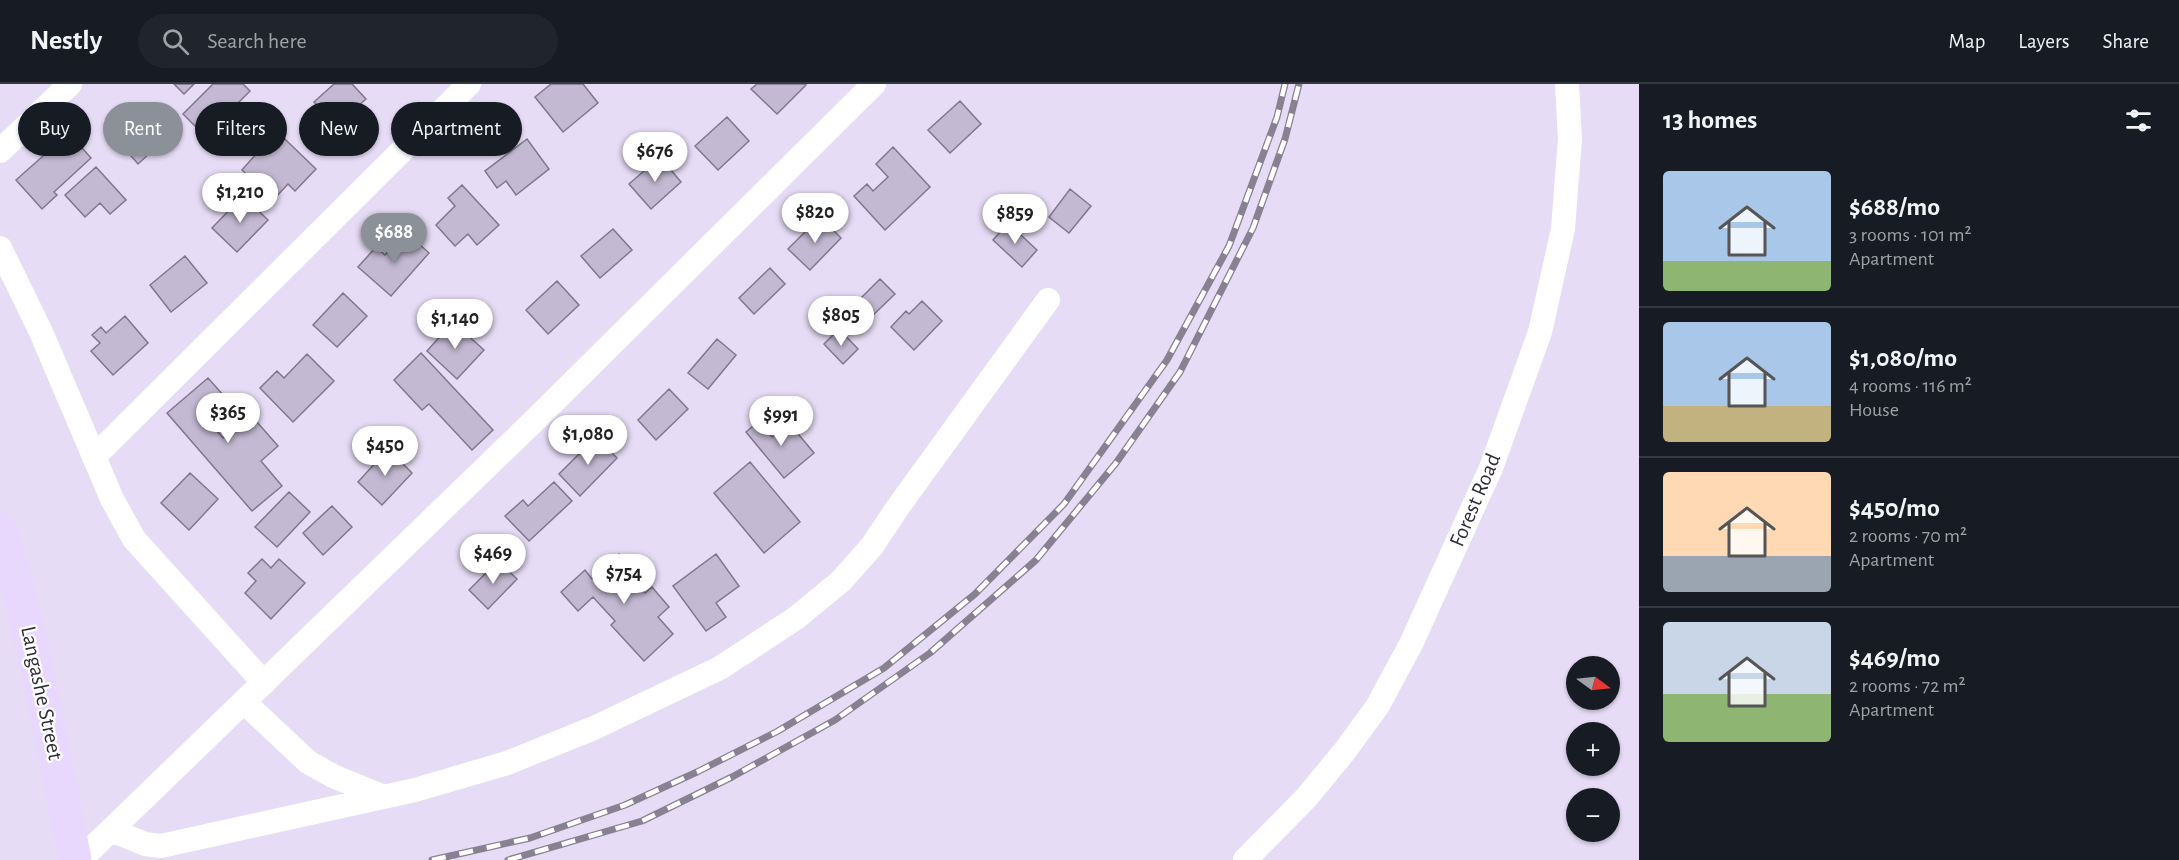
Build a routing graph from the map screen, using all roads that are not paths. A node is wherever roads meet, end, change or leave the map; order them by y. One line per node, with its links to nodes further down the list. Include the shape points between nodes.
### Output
1 (70, 84): 5 (street)
2 (469, 84): 8 (street)
3 (1567, 84): 16 (street, Forest Road, via 1570,139 1563,229 1540,332 1491,468 1411,644 1377,707 1306,798)
4 (865, 87): 10 (street)
5 (0, 152)
6 (0, 248): 8 (street)
7 (1048, 300): 12 (street, via 872,546 841,581 796,618 720,668 594,728 507,763)
8 (94, 457): 10 (street, via 134,539)
9 (0, 529): 14 (main road, Langashe Street, via 24,613)
10 (264, 684): 11 (street)
11 (244, 702): 12 (street, via 308,762); 13 (street)
12 (384, 797): 13 (street, via 161,846)
13 (111, 830): 15 (street)
14 (75, 860)
15 (80, 860)
16 (1245, 860)

